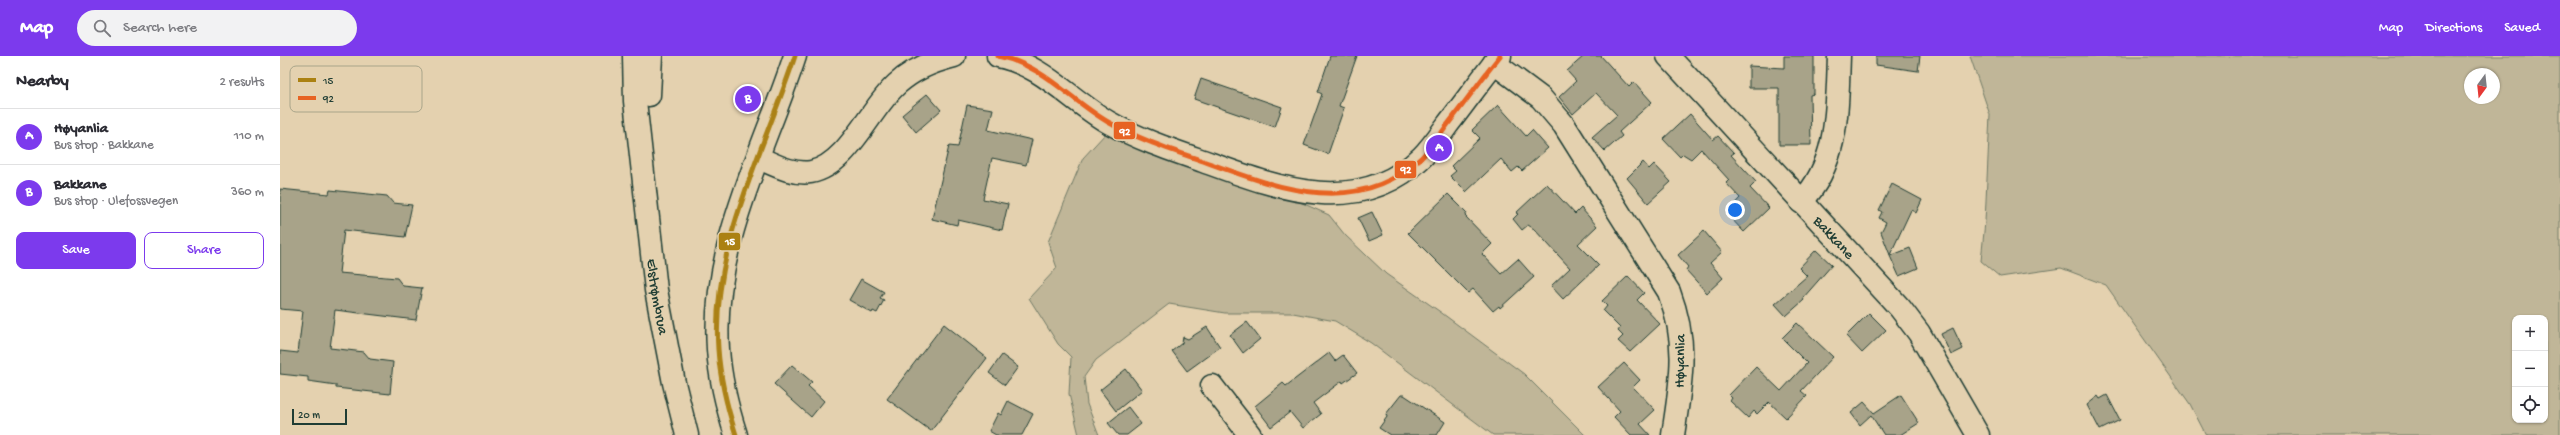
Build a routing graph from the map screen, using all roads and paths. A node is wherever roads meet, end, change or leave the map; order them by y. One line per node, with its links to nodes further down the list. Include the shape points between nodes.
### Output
1 (634, 56): 9 (street, Elstrømbrua, via 635,101)
2 (651, 56): 9 (street, Elstrømbrua)
3 (795, 56): 10 (street)
4 (954, 56): 10 (street, via 927,65 898,83 869,116 843,153 822,168 811,172 791,171)
5 (998, 56): 8 (street, via 1030,66 1107,121 1130,134 1269,184 1311,194 1368,188 1393,177 1422,157)
6 (1668, 56): 11 (street, Bakkane)
7 (1839, 56): 11 (street, via 1831,151 1824,172)
8 (1497, 59): 16 (street, Høyanlia, via 1541,98 1564,125 1669,292 1679,317 1683,350)
9 (643, 156): 13 (street, Elstrømbrua, via 656,290)
10 (759, 158): 14 (street, via 729,245 718,314 721,379)
11 (1801, 202): 17 (street, Bakkane, via 1874,278 1914,326)
12 (1212, 386): 15 (street)
13 (687, 435)
14 (736, 435)
15 (1250, 435)
16 (1673, 435)
17 (1978, 435)

